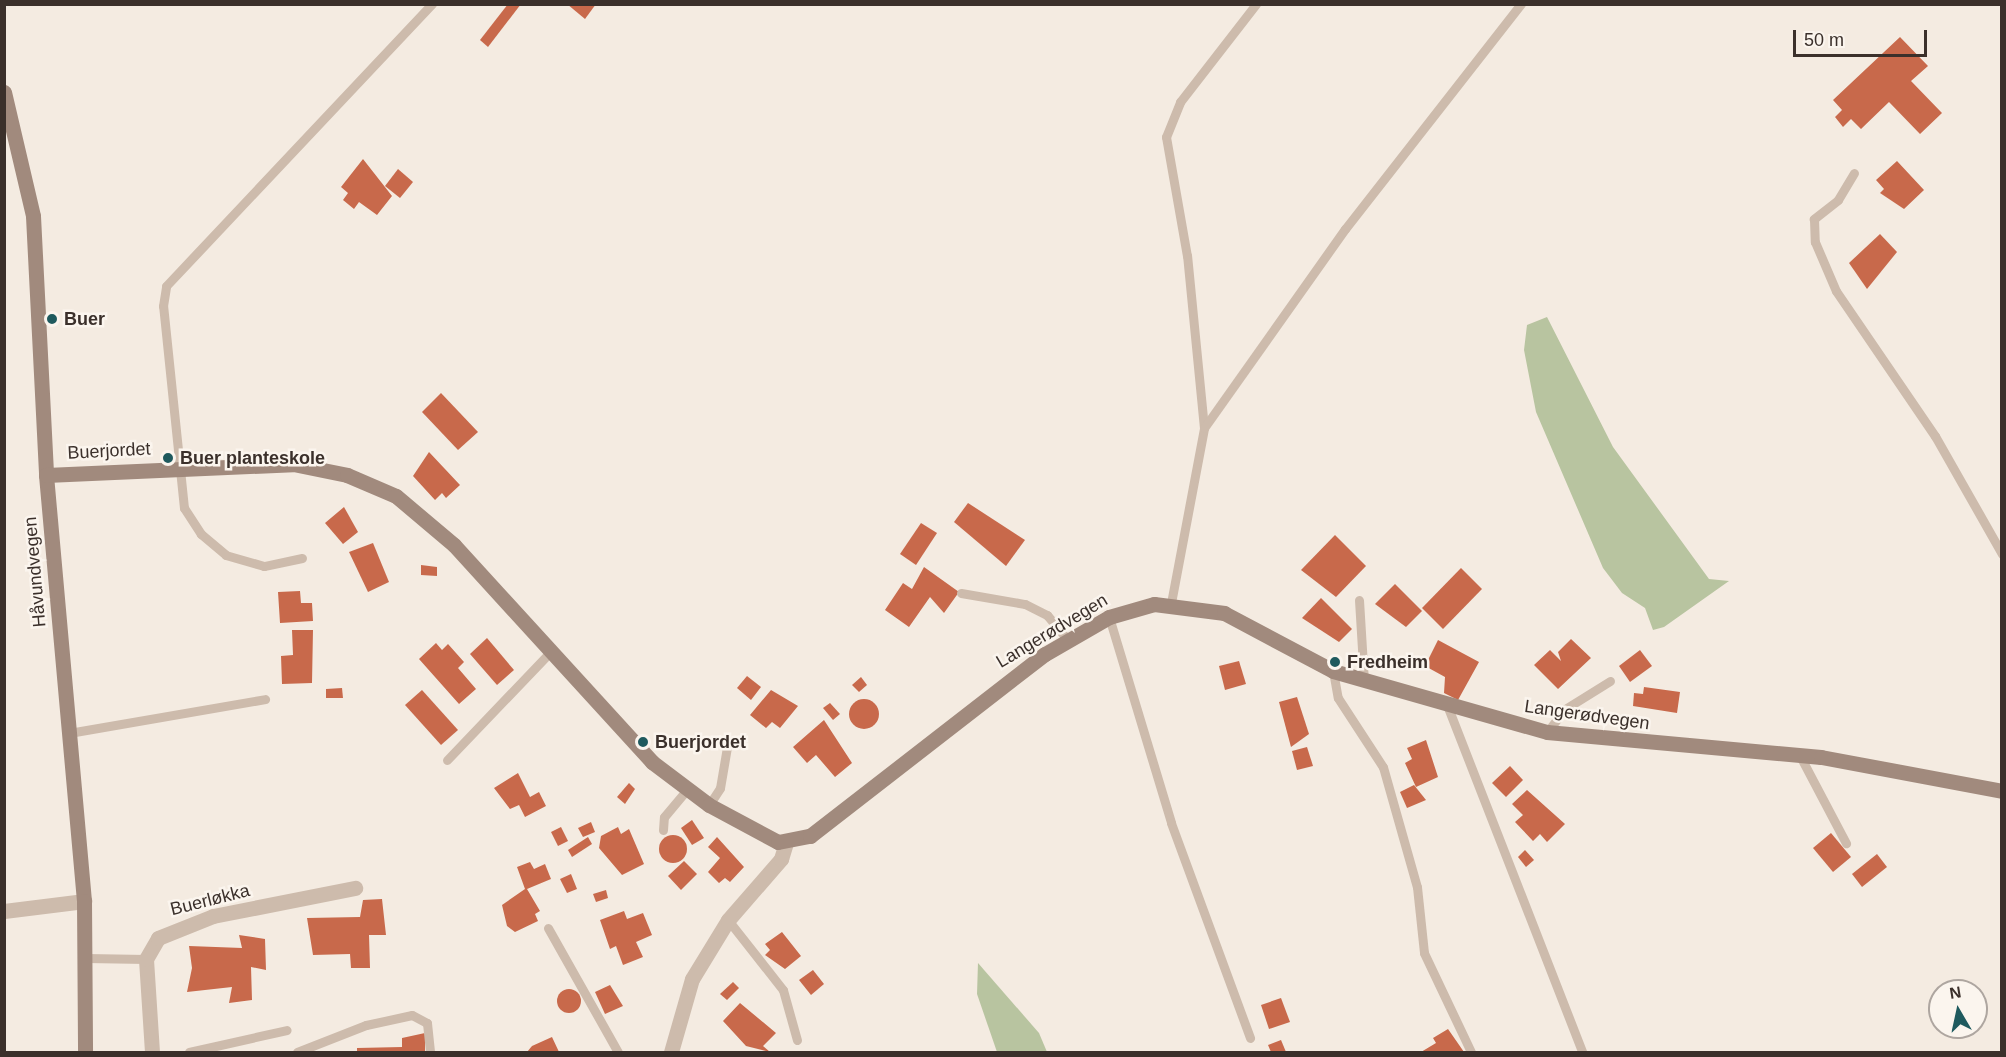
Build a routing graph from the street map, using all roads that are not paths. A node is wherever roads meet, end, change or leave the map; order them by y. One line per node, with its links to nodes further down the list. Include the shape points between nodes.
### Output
1 (432, 4): 7 (lane, via 166,286 163,306)
2 (1256, 4): 6 (lane, via 1180,102 1166,138 1187,256)
3 (1521, 4): 6 (lane, via 1345,229)
4 (4, 92): 8 (main road, Håvundvegen, via 33,216)
5 (1854, 173): 9 (lane, via 1838,200 1814,219 1815,242 1836,291 1935,436)
6 (1204, 428): 13 (lane)
7 (177, 466): 8 (main road, Buerjordet); 10 (lane, via 184,508 217,549 264,566); 16 (main road, Buerjordet, via 293,464 346,475 388,492 454,544)
8 (46, 475): 23 (main road, Håvundvegen)
9 (2001, 554)
10 (302, 558)
11 (961, 593): 15 (lane, via 1025,604 1047,615)
12 (1359, 600): 18 (lane)
13 (1171, 603): 14 (main road, Langerødvegen); 17 (main road, Langerødvegen, via 1224,613)
14 (1109, 617): 15 (main road, Langerødvegen); 41 (lane, via 1171,823)
15 (1068, 640): 31 (main road, Langerødvegen, via 977,701 810,836)
16 (551, 651): 26 (lane); 27 (main road, Buerjordet, via 630,740)
17 (1333, 671): 18 (main road, Langerødvegen); 50 (lane, via 1338,698 1383,767 1417,887 1424,953)
18 (1364, 681): 21 (main road, Langerødvegen)
19 (1610, 681): 22 (lane, via 1565,709)
20 (266, 699): 23 (lane)
21 (1447, 705): 22 (main road, Langerødvegen); 51 (lane)
22 (1547, 732): 25 (main road, Langerødvegen)
23 (69, 733): 34 (main road, Håvundvegen)
24 (727, 747): 29 (lane, via 720,788)
25 (1799, 754): 28 (main road, Langerødvegen); 32 (lane)
26 (447, 760)
27 (687, 789): 29 (main road, Buerjordet); 30 (lane, via 664,818)
28 (2001, 790)
29 (709, 806): 31 (main road, Buerjordet, via 757,834)
30 (663, 830)
31 (786, 843): 36 (street, via 781,859)
32 (1846, 843)
33 (356, 888): 39 (street, Buerløkka, via 185,924 158,938)
34 (84, 901): 35 (street); 38 (main road, Håvundvegen)
35 (4, 911)
36 (728, 920): 42 (lane, via 783,990); 49 (street, via 692,979)
37 (548, 928): 48 (lane)
38 (86, 958): 39 (lane); 44 (main road, Håvundvegen)
39 (146, 959): 45 (street)
40 (287, 1030): 46 (lane)
41 (1250, 1038)
42 (797, 1040)
43 (302, 1051): 47 (lane, via 366,1025 412,1015 427,1023)
44 (85, 1053)
45 (152, 1053)
46 (189, 1053)
47 (430, 1053)
48 (618, 1053)
49 (671, 1053)
50 (1471, 1053)
51 (1582, 1053)

